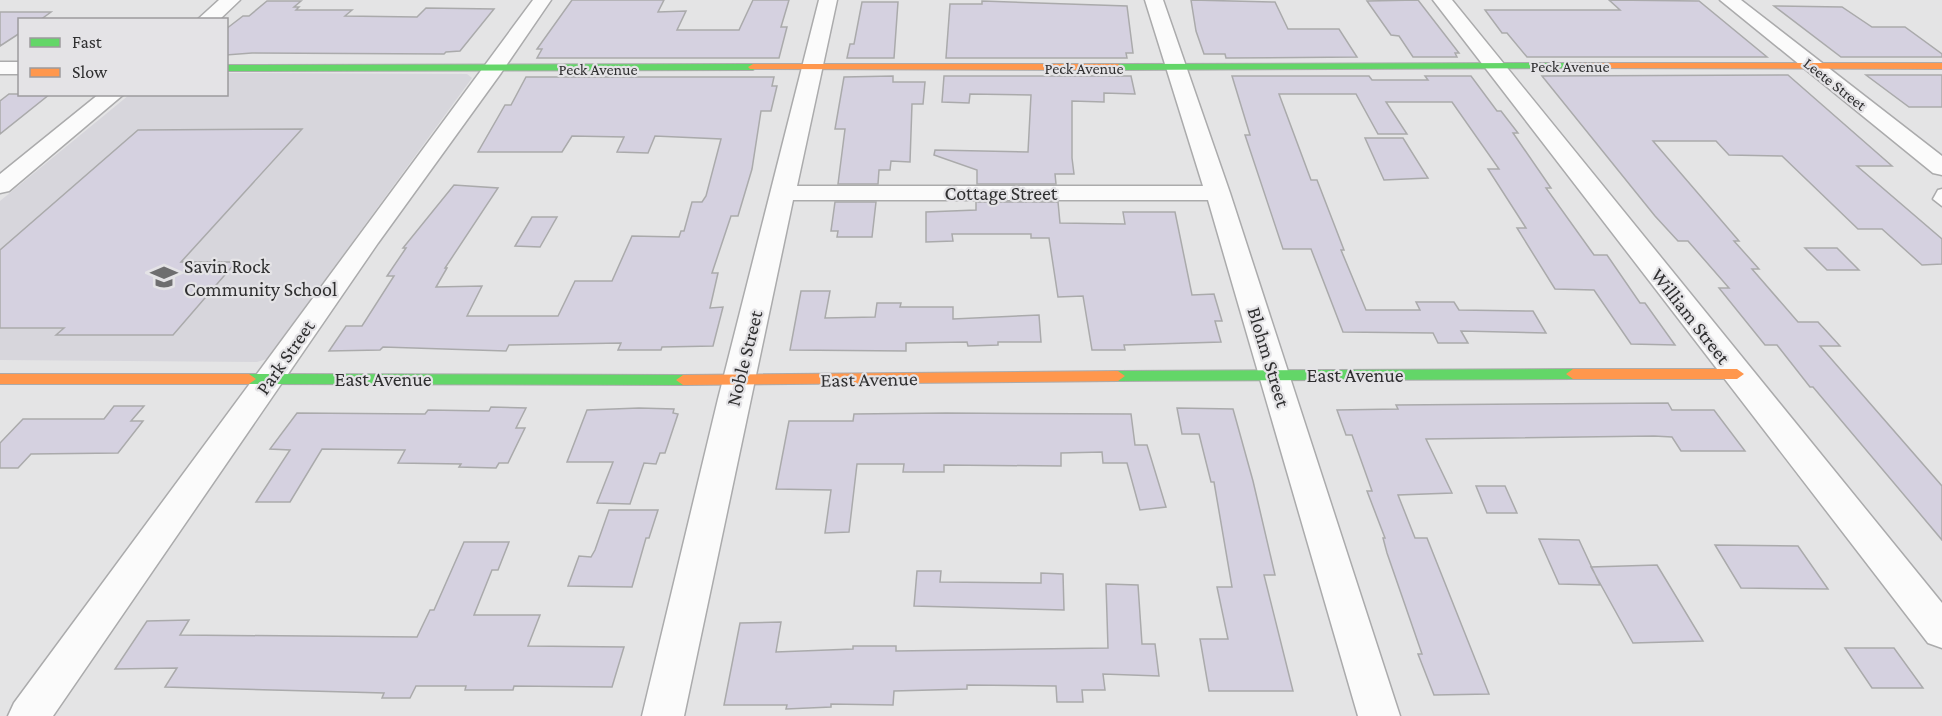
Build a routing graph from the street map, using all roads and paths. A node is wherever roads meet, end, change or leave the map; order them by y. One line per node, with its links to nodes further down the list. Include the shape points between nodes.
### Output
1 (231, 0): 7 (street)
2 (542, 0): 16 (street, Park Street)
3 (828, 0): 14 (street, Noble Street)
4 (1154, 0): 15 (street, Blohm Street)
5 (1442, 0): 8 (street, William Street)
6 (1729, 0): 9 (street, Leete Street)
7 (208, 18)
8 (1495, 65): 9 (street, Peck Avenue); 15 (street, Peck Avenue); 24 (street, William Street)
9 (1811, 66): 10 (street, Peck Avenue); 18 (street, Leete Street)
10 (1942, 66)
11 (0, 68): 12 (street)
12 (18, 68)
13 (228, 68): 16 (street, Peck Avenue)
14 (813, 68): 15 (street, Peck Avenue); 16 (street, Peck Avenue); 20 (street, Noble Street)
15 (1175, 68): 21 (street, Blohm Street)
16 (494, 69): 27 (street, Park Street)
17 (111, 96): 19 (street)
18 (1942, 168)
19 (0, 186)
20 (784, 193): 21 (street, Cottage Street); 28 (street, Noble Street)
21 (1218, 193): 25 (street, Blohm Street)
22 (1942, 193): 23 (lane)
23 (1942, 202)
24 (1737, 374): 25 (street, East Avenue); 29 (street, William Street)
25 (1275, 375): 28 (street, East Avenue); 32 (street, Blohm Street)
26 (0, 379): 27 (street, East Avenue)
27 (269, 379): 28 (street, East Avenue); 30 (street, Park Street)
28 (738, 380): 31 (street, Noble Street)
29 (1942, 631)
30 (29, 716)
31 (663, 716)
32 (1380, 716)

